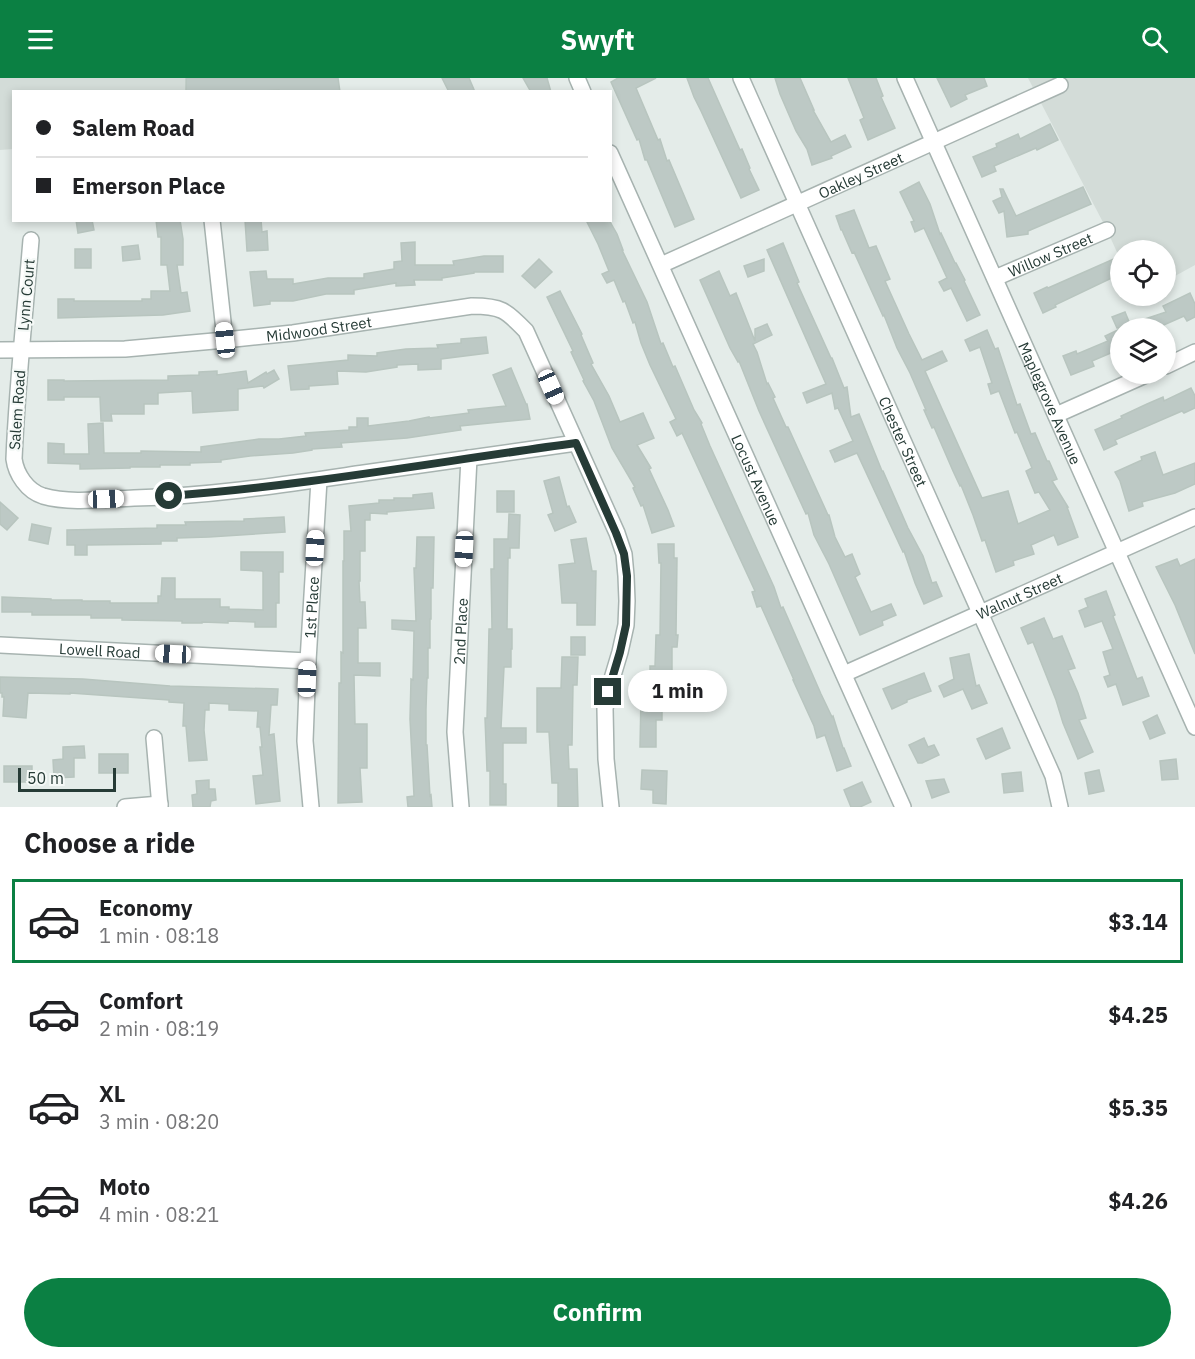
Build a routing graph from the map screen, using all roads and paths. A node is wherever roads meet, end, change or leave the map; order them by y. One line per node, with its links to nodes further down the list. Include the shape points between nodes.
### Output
1 (741, 78): 6 (street, Chester Street)
2 (905, 78): 4 (street, Maplegrove Avenue)
3 (1060, 85): 4 (street, Oakley Street)
4 (933, 142): 6 (street, Oakley Street); 11 (street, Maplegrove Avenue)
5 (612, 157): 10 (street, Locust Avenue)
6 (797, 203): 10 (street, Oakley Street); 24 (street, Chester Street)
7 (212, 222): 12 (street)
8 (1107, 230): 11 (street, Willow Street)
9 (31, 240): 14 (street, Lynn Court)
10 (661, 265): 27 (street, Locust Avenue)
11 (995, 279): 18 (street, Maplegrove Avenue)
12 (225, 340): 14 (street, Midwood Street, via 125,349); 19 (street, Midwood Street, via 491,306 512,316 526,331)
13 (0, 350): 14 (street, Midwood Street)
14 (21, 350): 21 (street, Salem Road, via 14,459 26,485 40,495 62,500 151,498)
15 (1195, 352): 16 (street)
16 (1176, 361)
17 (1126, 384): 18 (street)
18 (1056, 415): 23 (street, Maplegrove Avenue)
19 (576, 443): 20 (street, Salem Road); 34 (street, via 616,533 627,576 626,625 605,709)
20 (469, 458): 21 (street, Salem Road); 33 (street, 2nd Place, via 455,732)
21 (319, 480): 26 (street, 1st Place)
22 (1195, 517): 23 (street, Walnut Street)
23 (1117, 551): 24 (street, Walnut Street); 28 (street, Maplegrove Avenue)
24 (981, 613): 27 (street, Walnut Street); 36 (street, Chester Street, via 1053,776)
25 (0, 645): 26 (street, Lowell Road)
26 (308, 661): 32 (street, 1st Place, via 305,741)
27 (844, 674): 35 (street, Locust Avenue)
28 (1193, 719)
29 (154, 738): 30 (street)
30 (160, 806): 31 (street)
31 (125, 807)
32 (311, 807)
33 (461, 807)
34 (611, 807)
35 (903, 807)
36 (1060, 807)

